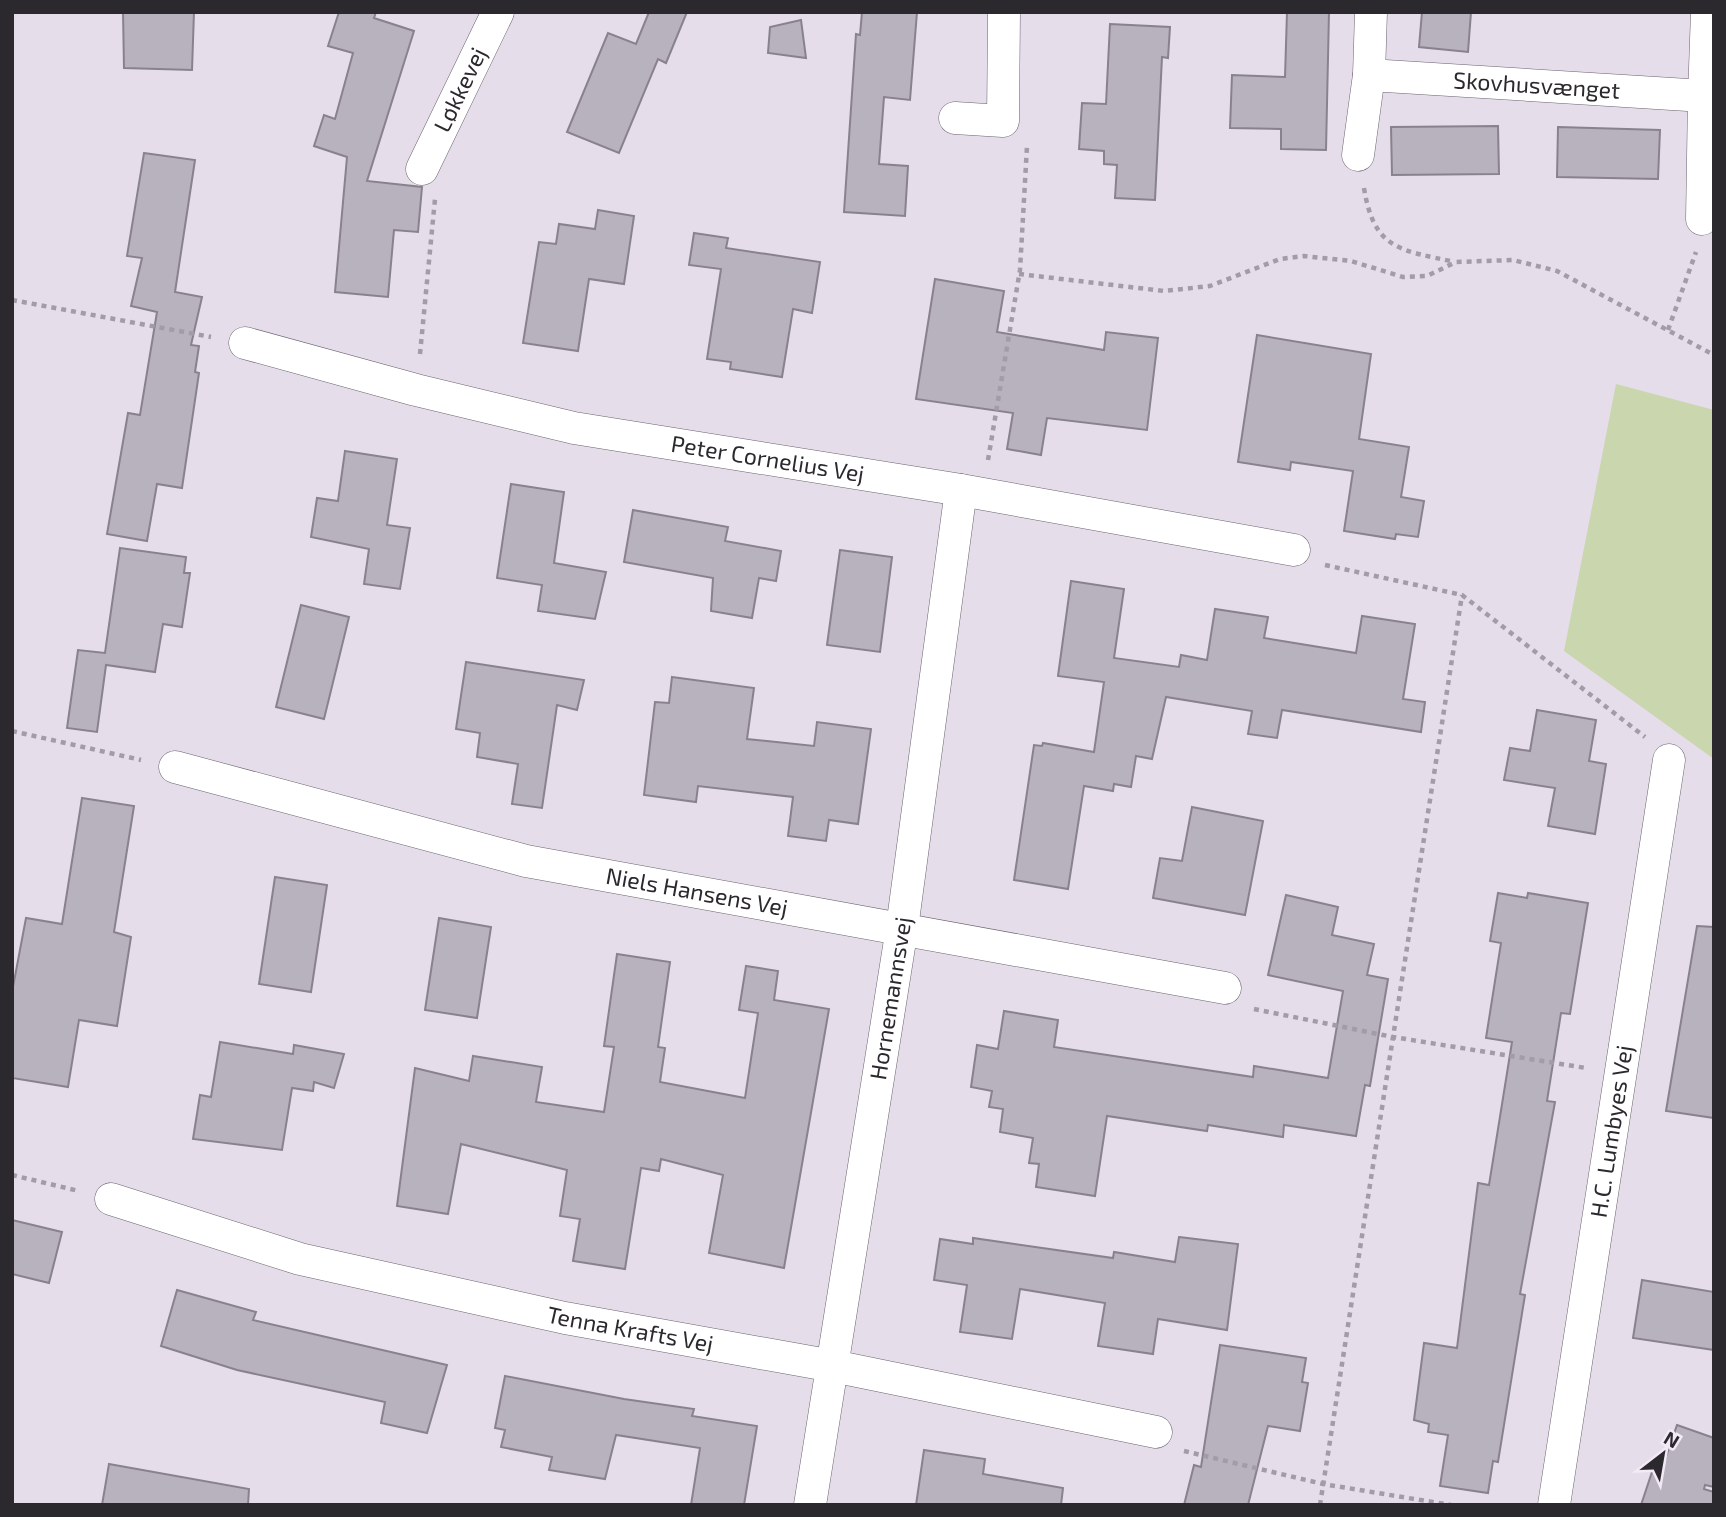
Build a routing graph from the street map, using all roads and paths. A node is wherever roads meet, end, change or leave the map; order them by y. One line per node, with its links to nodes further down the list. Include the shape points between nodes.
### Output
1 (498, 12): 10 (street, Løkkevej)
2 (1004, 12): 8 (street)
3 (1371, 12): 5 (street)
4 (1707, 12): 6 (street)
5 (1368, 75): 6 (street, Skovhusvænget); 9 (street)
6 (1704, 96): 11 (street)
7 (955, 118): 8 (street)
8 (1003, 121): 13 (path, via 1027,140)
9 (1358, 155): 12 (path, via 1367,208 1376,230 1389,243 1416,254)
10 (422, 169): 18 (path, via 437,182)
11 (1702, 219): 15 (path, via 1701,240)
12 (1456, 262): 13 (path, via 1427,276 1403,276 1351,261 1304,256 1280,259 1210,286 1164,291); 15 (path, via 1513,260 1557,271)
13 (1019, 274): 19 (path, via 988,460)
14 (12, 300): 16 (path)
15 (1668, 330): 17 (path)
16 (245, 344): 18 (street, Peter Cornelius Vej)
17 (1714, 355)
18 (416, 390): 19 (street, Peter Cornelius Vej, via 574,428)
19 (961, 490): 20 (street, Peter Cornelius Vej); 25 (street, Hornemannsvej)
20 (1294, 550): 21 (path, via 1307,561)
21 (1462, 595): 23 (path, via 1638,730); 27 (path)
22 (12, 732): 24 (path)
23 (1669, 760): 28 (street, H.C. Lumbyes Vej)
24 (175, 767): 25 (street, Niels Hansens Vej, via 526,861)
25 (902, 928): 26 (street, Niels Hansens Vej); 31 (street, Hornemannsvej)
26 (1225, 988): 27 (path, via 1236,1006)
27 (1393, 1037): 28 (path); 33 (path)
28 (1621, 1073): 37 (street, H.C. Lumbyes Vej)
29 (12, 1175): 30 (path)
30 (111, 1199): 31 (street, Tenna Krafts Vej, via 300,1259 565,1318)
31 (833, 1366): 32 (street, Tenna Krafts Vej); 34 (street, Hornemannsvej)
32 (1156, 1432): 33 (path, via 1167,1447)
33 (1323, 1484): 35 (path); 36 (path)
34 (810, 1505)
35 (1320, 1505)
36 (1451, 1505)
37 (1554, 1505)

